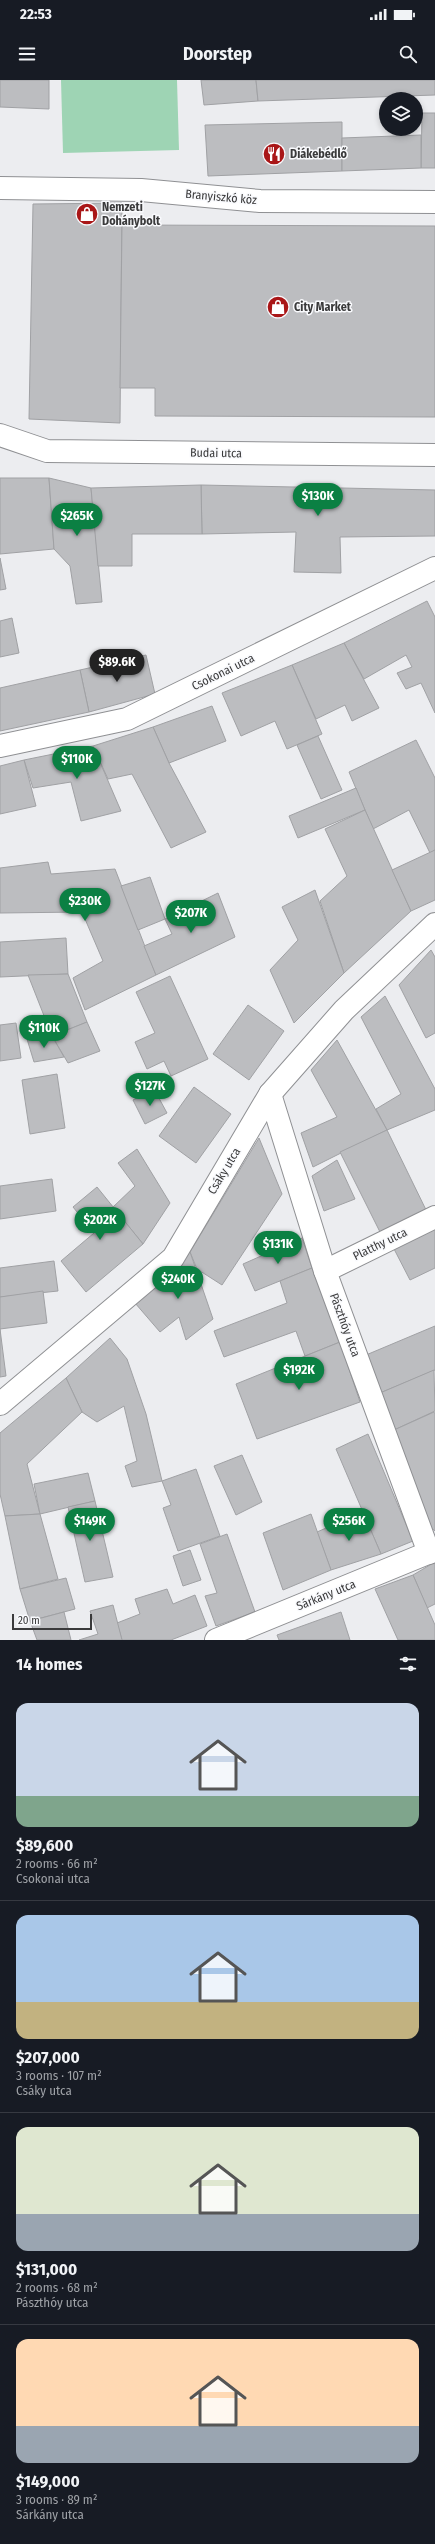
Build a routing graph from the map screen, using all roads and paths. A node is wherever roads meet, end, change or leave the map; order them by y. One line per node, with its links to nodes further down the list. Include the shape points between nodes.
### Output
1 (4, 188): 2 (street, Branyiszkó köz, via 141,190 260,201)
2 (435, 202)
3 (0, 435): 4 (street, Budai utca, via 47,452)
4 (435, 455)
5 (435, 568): 6 (street, Csokonai utca, via 127,718)
6 (0, 746)
7 (435, 924): 8 (street, Csáky utca, via 344,1010)
8 (270, 1094): 10 (street, Pászthóy utca); 11 (street, Csáky utca, via 172,1258)
9 (435, 1216): 10 (street, Platthy utca)
10 (325, 1271): 12 (street, Pászthóy utca)
11 (0, 1404)
12 (432, 1551): 13 (street, Sárkány utca)
13 (216, 1640)

